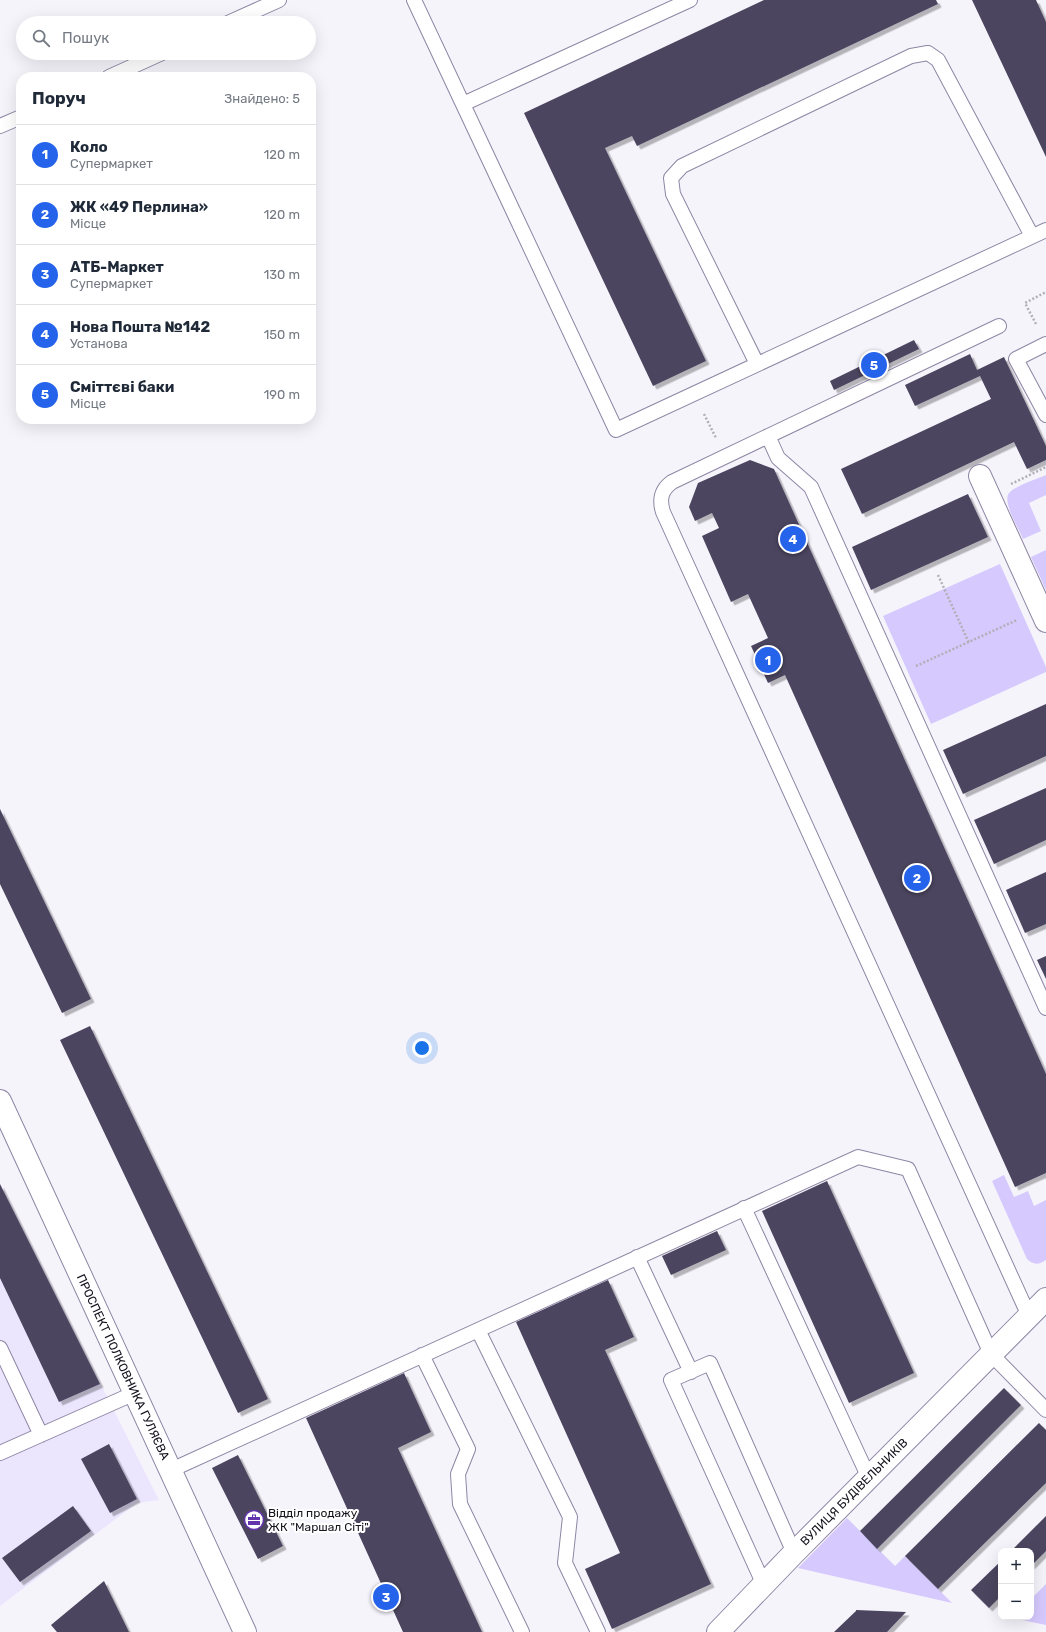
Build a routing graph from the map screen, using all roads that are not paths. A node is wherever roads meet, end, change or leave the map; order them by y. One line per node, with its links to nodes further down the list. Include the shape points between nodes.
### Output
1 (279, 0): 4 (lane)
2 (414, 0): 7 (lane)
3 (690, 0): 7 (lane)
4 (244, 16)
5 (146, 60): 6 (lane)
6 (119, 72)
7 (463, 104): 14 (lane, via 616,430)
8 (16, 118): 9 (lane)
9 (0, 126)
10 (1046, 230): 11 (lane)
11 (1032, 236): 14 (lane); 14 (lane, via 938,60 928,53 911,56 682,166 671,178 673,194)
12 (998, 326): 16 (lane)
13 (1046, 344): 15 (lane, via 1016,359)
14 (757, 364)
15 (1046, 415)
16 (768, 436): 19 (lane, via 778,458 811,487); 24 (lane, via 666,486 662,492 661,505)
17 (984, 485): 18 (street)
18 (1043, 615)
19 (1046, 1008)
20 (0, 1101): 30 (street, ПРОСПЕКТ ПОЛКОВНИКА ГУЛЯЄВА)
21 (744, 1208): 22 (lane); 27 (lane, via 858,1157 908,1169); 35 (lane)
22 (637, 1257): 25 (lane); 29 (lane)
23 (1046, 1299): 24 (street, ВУЛИЦЯ БУДІВЕЛЬНИКІВ)
24 (1029, 1316): 27 (street, ВУЛИЦЯ БУДІВЕЛЬНИКІВ)
25 (478, 1330): 28 (lane); 40 (lane, via 570,1517 565,1563)
26 (0, 1348): 32 (lane)
27 (991, 1354): 31 (lane); 35 (street, ВУЛИЦЯ БУДІВЕЛЬНИКІВ)
28 (422, 1355): 34 (lane); 39 (lane, via 468,1449 458,1474 460,1504)
29 (691, 1372): 36 (lane, via 710,1363); 37 (lane, via 671,1380)
30 (135, 1393): 32 (lane); 34 (street, ПРОСПЕКТ ПОЛКОВНИКА ГУЛЯЄВА)
31 (1046, 1410)
32 (41, 1435): 33 (lane)
33 (0, 1453)
34 (171, 1470): 38 (street, ПРОСПЕКТ ПОЛКОВНИКА ГУЛЯЄВА)
35 (869, 1478): 36 (street, ВУЛИЦЯ БУДІВЕЛЬНИКІВ)
36 (794, 1553): 37 (street, ВУЛИЦЯ БУДІВЕЛЬНИКІВ)
37 (764, 1585): 41 (street, ВУЛИЦЯ БУДІВЕЛЬНИКІВ)
38 (245, 1632)
39 (522, 1632)
40 (598, 1632)
41 (718, 1632)

